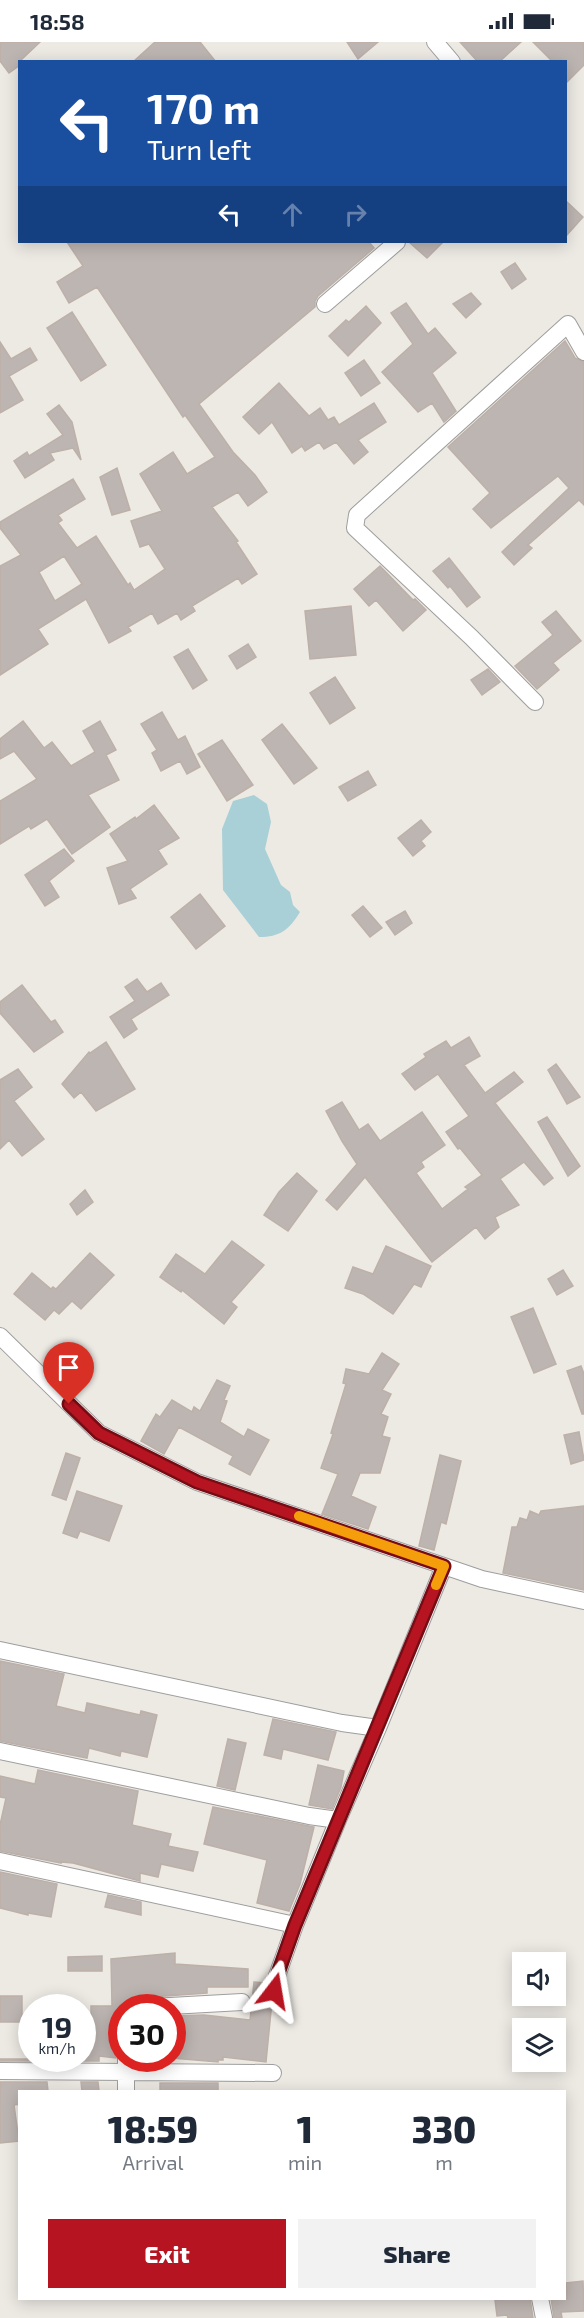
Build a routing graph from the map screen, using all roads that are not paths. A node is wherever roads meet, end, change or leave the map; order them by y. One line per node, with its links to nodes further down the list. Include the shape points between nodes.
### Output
1 (435, 42): 2 (street)
2 (450, 60)
3 (396, 243): 4 (street)
4 (325, 304)
5 (584, 352): 6 (street, via 568,324 357,515 355,528)
6 (535, 702)
7 (0, 1336): 8 (street, via 99,1433 197,1482)
8 (444, 1566): 9 (street, via 482,1579); 11 (street)
9 (584, 1601)
10 (0, 1650): 11 (street)
11 (378, 1728): 13 (street)
12 (0, 1751): 13 (street)
13 (338, 1820): 15 (street)
14 (0, 1861): 15 (street)
15 (295, 1925): 16 (street)
16 (274, 1991)
17 (242, 2002): 18 (street)
18 (186, 2005)
19 (108, 2067): 21 (street)
20 (186, 2069): 23 (street)
21 (0, 2071)
22 (126, 2072): 24 (street)
23 (273, 2073)
24 (126, 2090)
25 (540, 2300): 26 (street)
26 (544, 2318)

